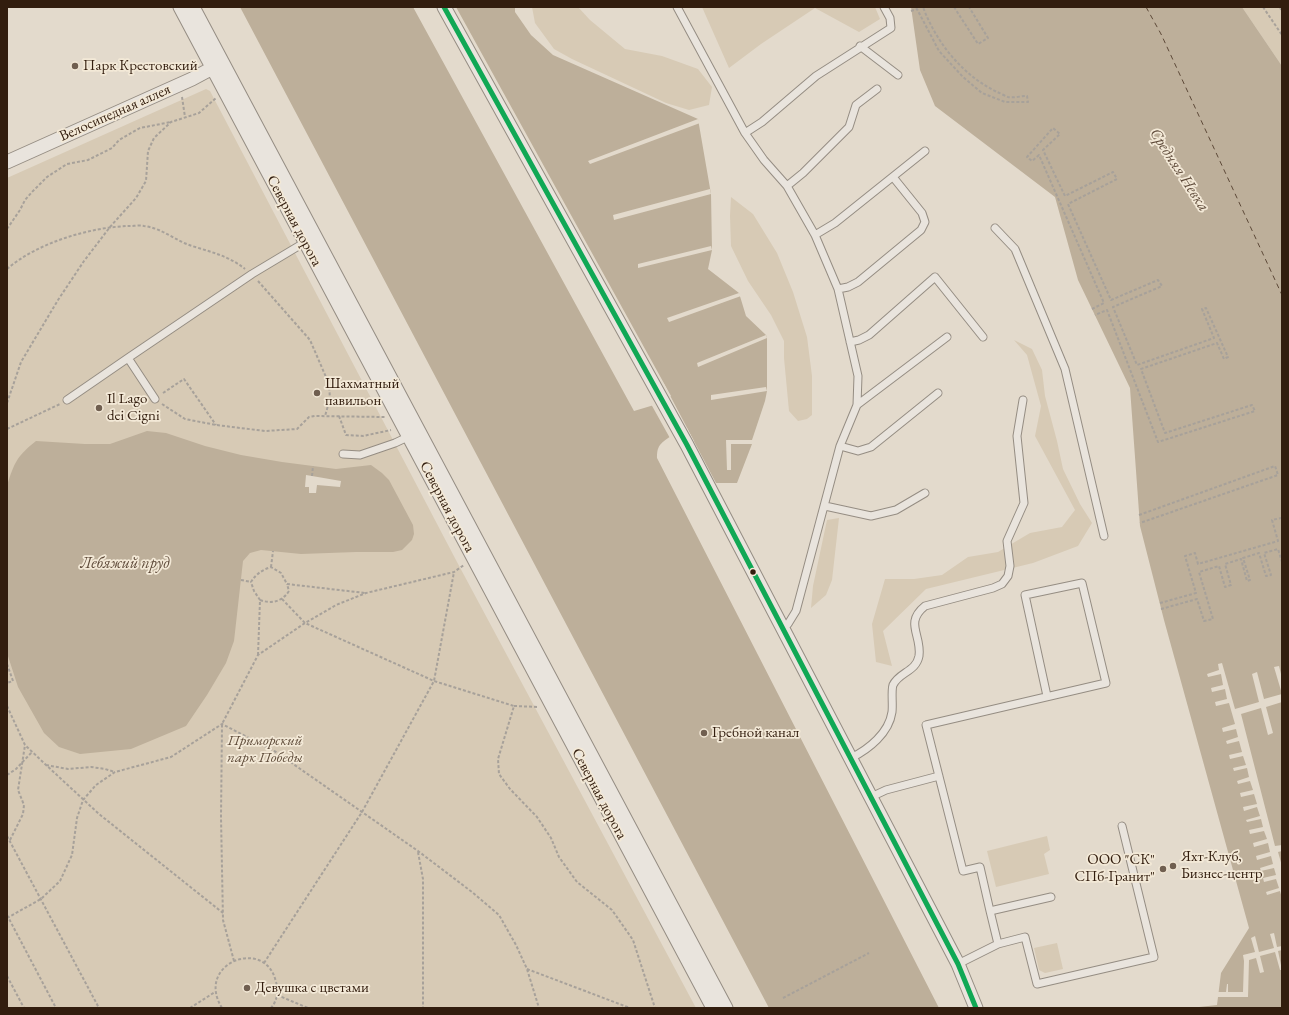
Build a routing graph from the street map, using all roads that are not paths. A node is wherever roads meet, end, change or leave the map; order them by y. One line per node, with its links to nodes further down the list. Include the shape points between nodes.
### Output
1 (180, 7): 7 (street, Северная дорога)
2 (193, 7): 7 (street, Северная дорога)
3 (444, 7): 34 (street, via 687,445)
4 (677, 7): 10 (lane)
5 (884, 7): 6 (lane, via 890,18 891,28)
6 (860, 46): 8 (lane); 10 (lane, via 816,76 762,122)
7 (218, 66): 12 (street, Велосипедная аллея); 17 (street, Северная дорога)
8 (898, 75)
9 (877, 88): 14 (lane, via 856,105 849,127 804,173)
10 (745, 132): 14 (lane, via 764,160)
11 (925, 151): 13 (lane)
12 (7, 162)
13 (893, 177): 16 (lane, via 835,223); 18 (lane, via 922,213 925,222 922,230 858,282)
14 (787, 186): 16 (lane)
15 (995, 228): 33 (lane, via 1015,249 1065,369)
16 (815, 235): 18 (lane)
17 (310, 239): 22 (lane, via 252,274); 28 (street, Северная дорога)
18 (838, 289): 21 (lane)
19 (948, 337): 27 (lane)
20 (983, 337): 21 (lane, via 935,277 869,335)
21 (850, 342): 27 (lane, via 858,376)
22 (128, 358): 24 (lane); 25 (lane)
23 (938, 393): 29 (lane, via 870,447 858,451)
24 (155, 399)
25 (68, 400)
26 (1023, 400): 36 (lane, via 1017,436 1024,503 1007,540 1010,566 1008,576 1002,584 993,588 925,606 917,612 914,621 919,658 914,667 897,679 892,686 892,713 879,738)
27 (857, 405): 29 (lane)
28 (414, 434): 30 (lane, via 360,455); 44 (street, Северная дорога); 45 (street, Северная дорога)
29 (840, 446): 32 (lane)
30 (342, 454)
31 (925, 493): 32 (lane, via 896,510 871,516)
32 (825, 506): 34 (lane, via 796,611)
33 (1104, 536)
34 (783, 627): 36 (street)
35 (1047, 696): 35 (lane, via 1106,683 1082,583 1025,595); 37 (lane, via 926,725)
36 (851, 758): 38 (street)
37 (939, 776): 38 (lane, via 886,790); 41 (lane, via 963,871 980,867)
38 (871, 797): 43 (street)
39 (1122, 826): 42 (lane, via 1154,957 1037,984 1025,937)
40 (1051, 897): 41 (lane)
41 (990, 911): 42 (lane)
42 (998, 944): 43 (lane)
43 (958, 964): 46 (street)
44 (713, 1008)
45 (726, 1008)
46 (976, 1008)

